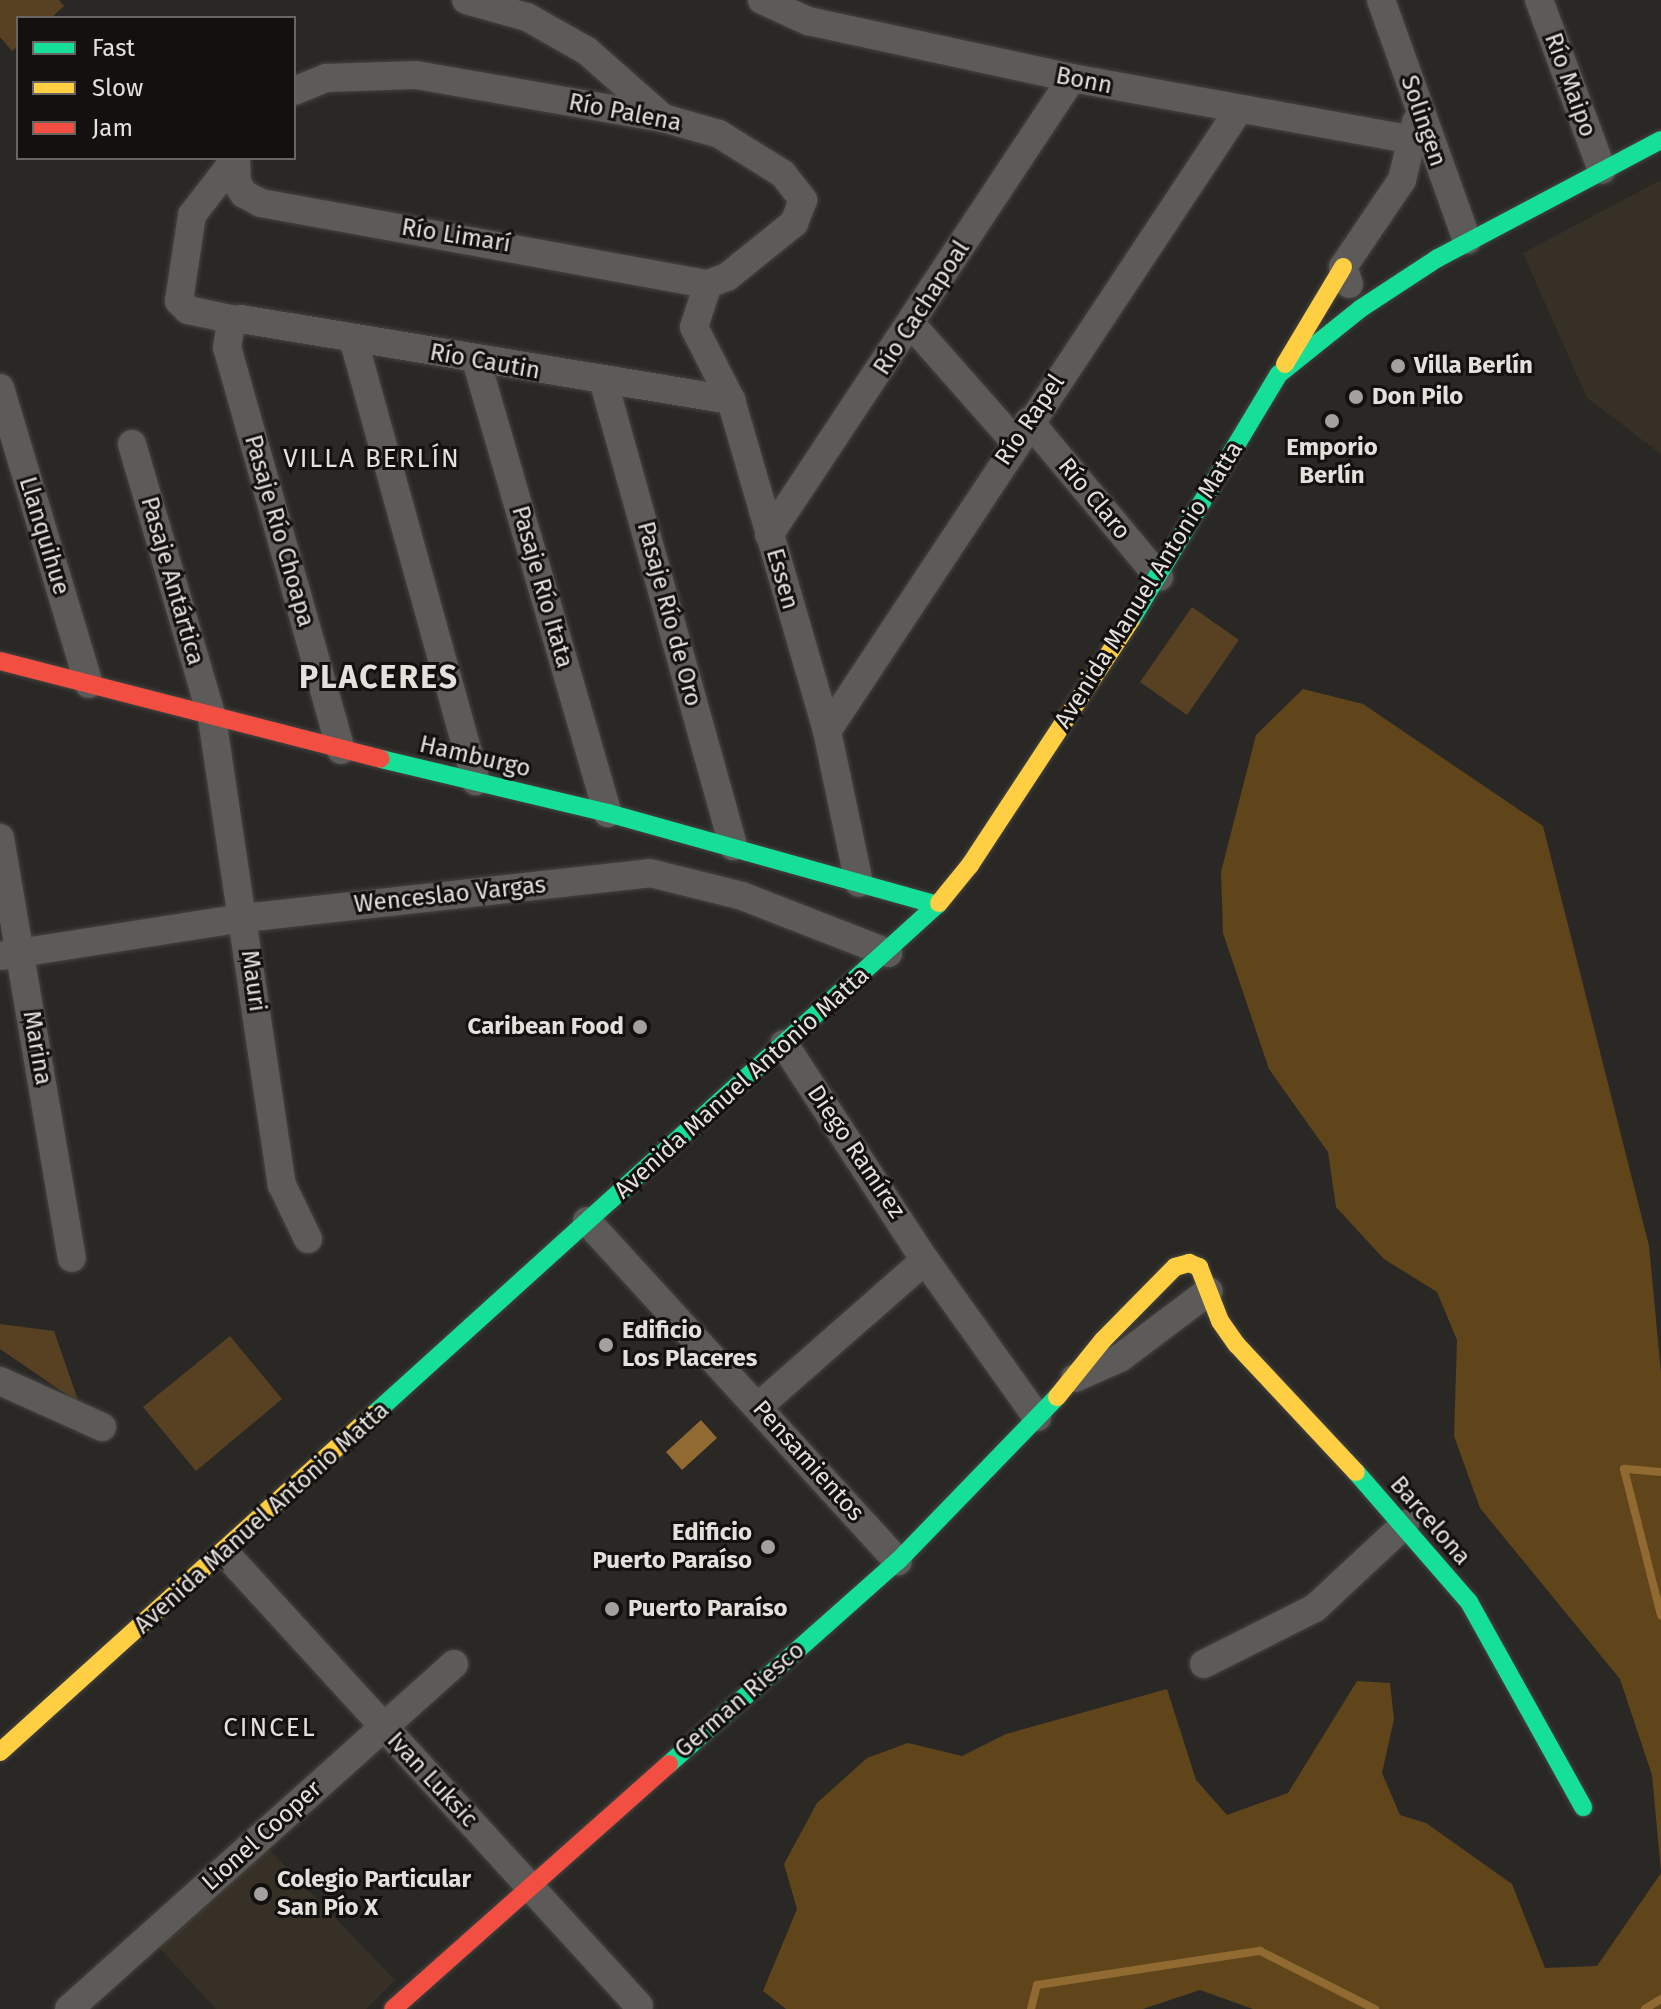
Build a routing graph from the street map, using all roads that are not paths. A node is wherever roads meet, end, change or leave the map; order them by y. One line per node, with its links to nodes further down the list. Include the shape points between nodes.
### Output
1 (466, 0): 8 (street, via 527,17 587,51)
2 (762, 0): 5 (street, Bonn, via 817,23)
3 (1381, 0): 10 (street, Solingen, via 1419,110)
4 (1539, 0): 13 (street, Río Maipo)
5 (1072, 78): 7 (street, Bonn); 21 (street, Río Cachapoal)
6 (296, 90): 8 (street, Río Palena, via 326,78 416,75)
7 (1238, 111): 10 (street, Bonn); 28 (street, Río Rapel)
8 (663, 118): 18 (street, Río Palena, via 719,134 755,154 783,174 803,200 794,223 727,277)
9 (1661, 140): 13 (street, Avenida Manuel Antonio Matta)
10 (1421, 142): 14 (street); 15 (street, Solingen)
11 (234, 160): 20 (street, Río Cautin, via 192,215 179,301 188,310)
12 (236, 160): 18 (street, Río Limarí, via 237,183 261,203)
13 (1602, 170): 16 (street, Avenida Manuel Antonio Matta)
14 (1402, 180): 15 (street, via 1426,178); 17 (street)
15 (1447, 191): 16 (street, Solingen)
16 (1467, 240): 19 (street, Avenida Manuel Antonio Matta)
17 (1343, 267): 19 (street); 24 (street)
18 (708, 284): 27 (street, Essen, via 694,327)
19 (1360, 309): 24 (street, Avenida Manuel Antonio Matta)
20 (238, 320): 22 (street, Río Cautin); 36 (street, Pasaje Río Choapa, via 226,333 227,348)
21 (912, 325): 28 (street, Río Claro); 30 (street, Río Cachapoal)
22 (353, 338): 23 (street, Río Cautin); 37 (street)
23 (476, 360): 25 (street, Río Cautin); 38 (street, Pasaje Río Itata)
24 (1279, 374): 31 (street, Avenida Manuel Antonio Matta)
25 (604, 383): 27 (street, Río Cautin); 40 (street, Pasaje Río de Oro)
26 (0, 388): 33 (street, Llanquihue)
27 (731, 400): 30 (street, Essen)
28 (1022, 431): 31 (street, Río Claro); 35 (street, Río Rapel)
29 (132, 444): 34 (street, Pasaje Antártica)
30 (769, 535): 35 (street, Essen)
31 (1159, 577): 42 (street, Avenida Manuel Antonio Matta, via 970,865)
32 (0, 661): 33 (street, Hamburgo)
33 (89, 684): 34 (street, Hamburgo)
34 (212, 718): 36 (street, Hamburgo); 43 (street, Mauri)
35 (827, 731): 41 (street, Essen)
36 (341, 750): 37 (street, Hamburgo)
37 (476, 781): 38 (street, Hamburgo)
38 (608, 813): 40 (street, Hamburgo)
39 (0, 838): 45 (street, Marina)
40 (733, 846): 41 (street, Hamburgo)
41 (859, 883): 42 (street, Hamburgo)
42 (937, 905): 44 (street, Avenida Manuel Antonio Matta)
43 (244, 918): 44 (street, Wenceslao Vargas, via 650,873 742,896); 45 (street, Wenceslao Vargas); 48 (street, Mauri, via 282,1185)
44 (888, 953): 46 (street, Avenida Manuel Antonio Matta)
45 (10, 954): 49 (street, Marina)
46 (784, 1044): 47 (street, Avenida Manuel Antonio Matta); 50 (street, Diego Ramírez)
47 (587, 1221): 54 (street, Pensamientos); 58 (street, Avenida Manuel Antonio Matta)
48 (308, 1239)
49 (72, 1258)
50 (925, 1260): 54 (street); 55 (street, Diego Ramírez)
51 (1209, 1291): 52 (street, German Riesco, via 1120,1358); 52 (street, German Riesco, via 1199,1267 1175,1267 1103,1340); 57 (street, Barcelona, via 1220,1321 1237,1345)
52 (1075, 1379): 55 (street, German Riesco)
53 (0, 1381): 56 (street)
54 (759, 1406): 59 (street, Pensamientos)
55 (1037, 1417): 59 (street, German Riesco)
56 (102, 1427)
57 (1405, 1524): 61 (street, via 1315,1608); 64 (street, Barcelona, via 1469,1602)
58 (226, 1554): 62 (street, Ivan Luksic); 63 (street, Avenida Manuel Antonio Matta)
59 (898, 1561): 65 (street, German Riesco)
60 (454, 1664): 62 (street, Lionel Cooper)
61 (1204, 1664)
62 (383, 1727): 65 (street, Ivan Luksic); 67 (street, Lionel Cooper)
63 (0, 1752)
64 (1583, 1807)
65 (528, 1884): 66 (street, Ivan Luksic); 68 (street, German Riesco)
66 (639, 2006)
67 (69, 2009)
68 (393, 2009)

